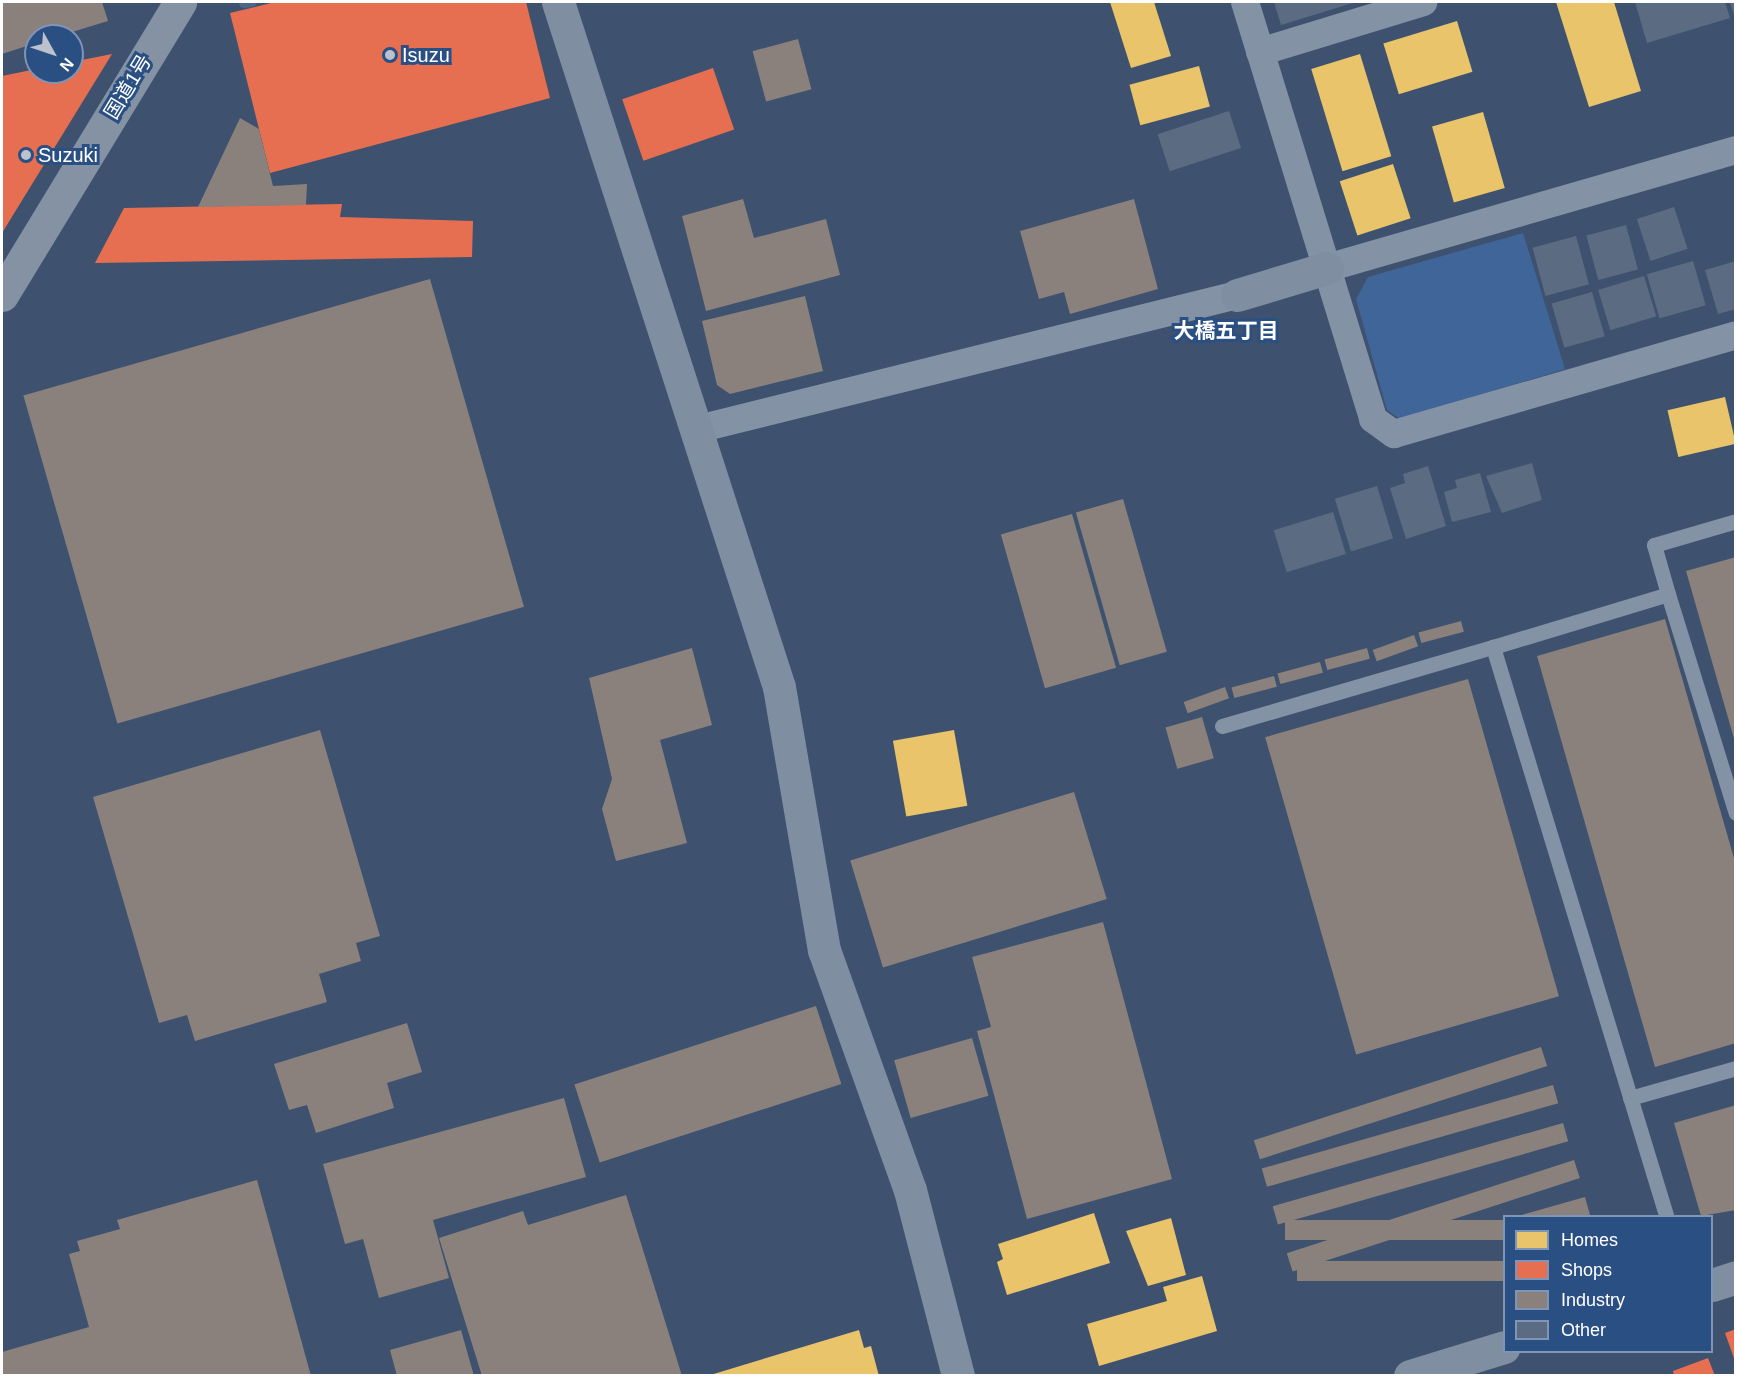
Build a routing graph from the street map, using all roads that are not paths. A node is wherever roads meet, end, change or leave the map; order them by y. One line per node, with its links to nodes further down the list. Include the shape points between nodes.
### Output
1 (180, 2): 9 (highway, 国道1号)
2 (558, 2): 11 (street)
3 (1245, 2): 5 (street)
4 (1424, 2): 5 (street)
5 (1260, 52): 7 (street)
6 (1736, 150): 7 (street)
7 (1327, 268): 8 (street); 10 (street, via 1373,419 1394,434)
8 (1237, 295): 11 (street)
9 (2, 296)
10 (1736, 335)
11 (698, 429): 23 (street, via 779,687 824,950 910,1190)
12 (1736, 521): 13 (lane, via 1654,545)
13 (1668, 594): 14 (lane); 16 (lane)
14 (1493, 647): 15 (lane); 18 (lane)
15 (1222, 726)
16 (1736, 813)
17 (1736, 1068): 18 (lane)
18 (1630, 1098): 19 (lane)
19 (1666, 1215)
20 (1736, 1277): 21 (street)
21 (1713, 1285)
22 (1503, 1347): 24 (street)
23 (958, 1376)
24 (1410, 1376)

